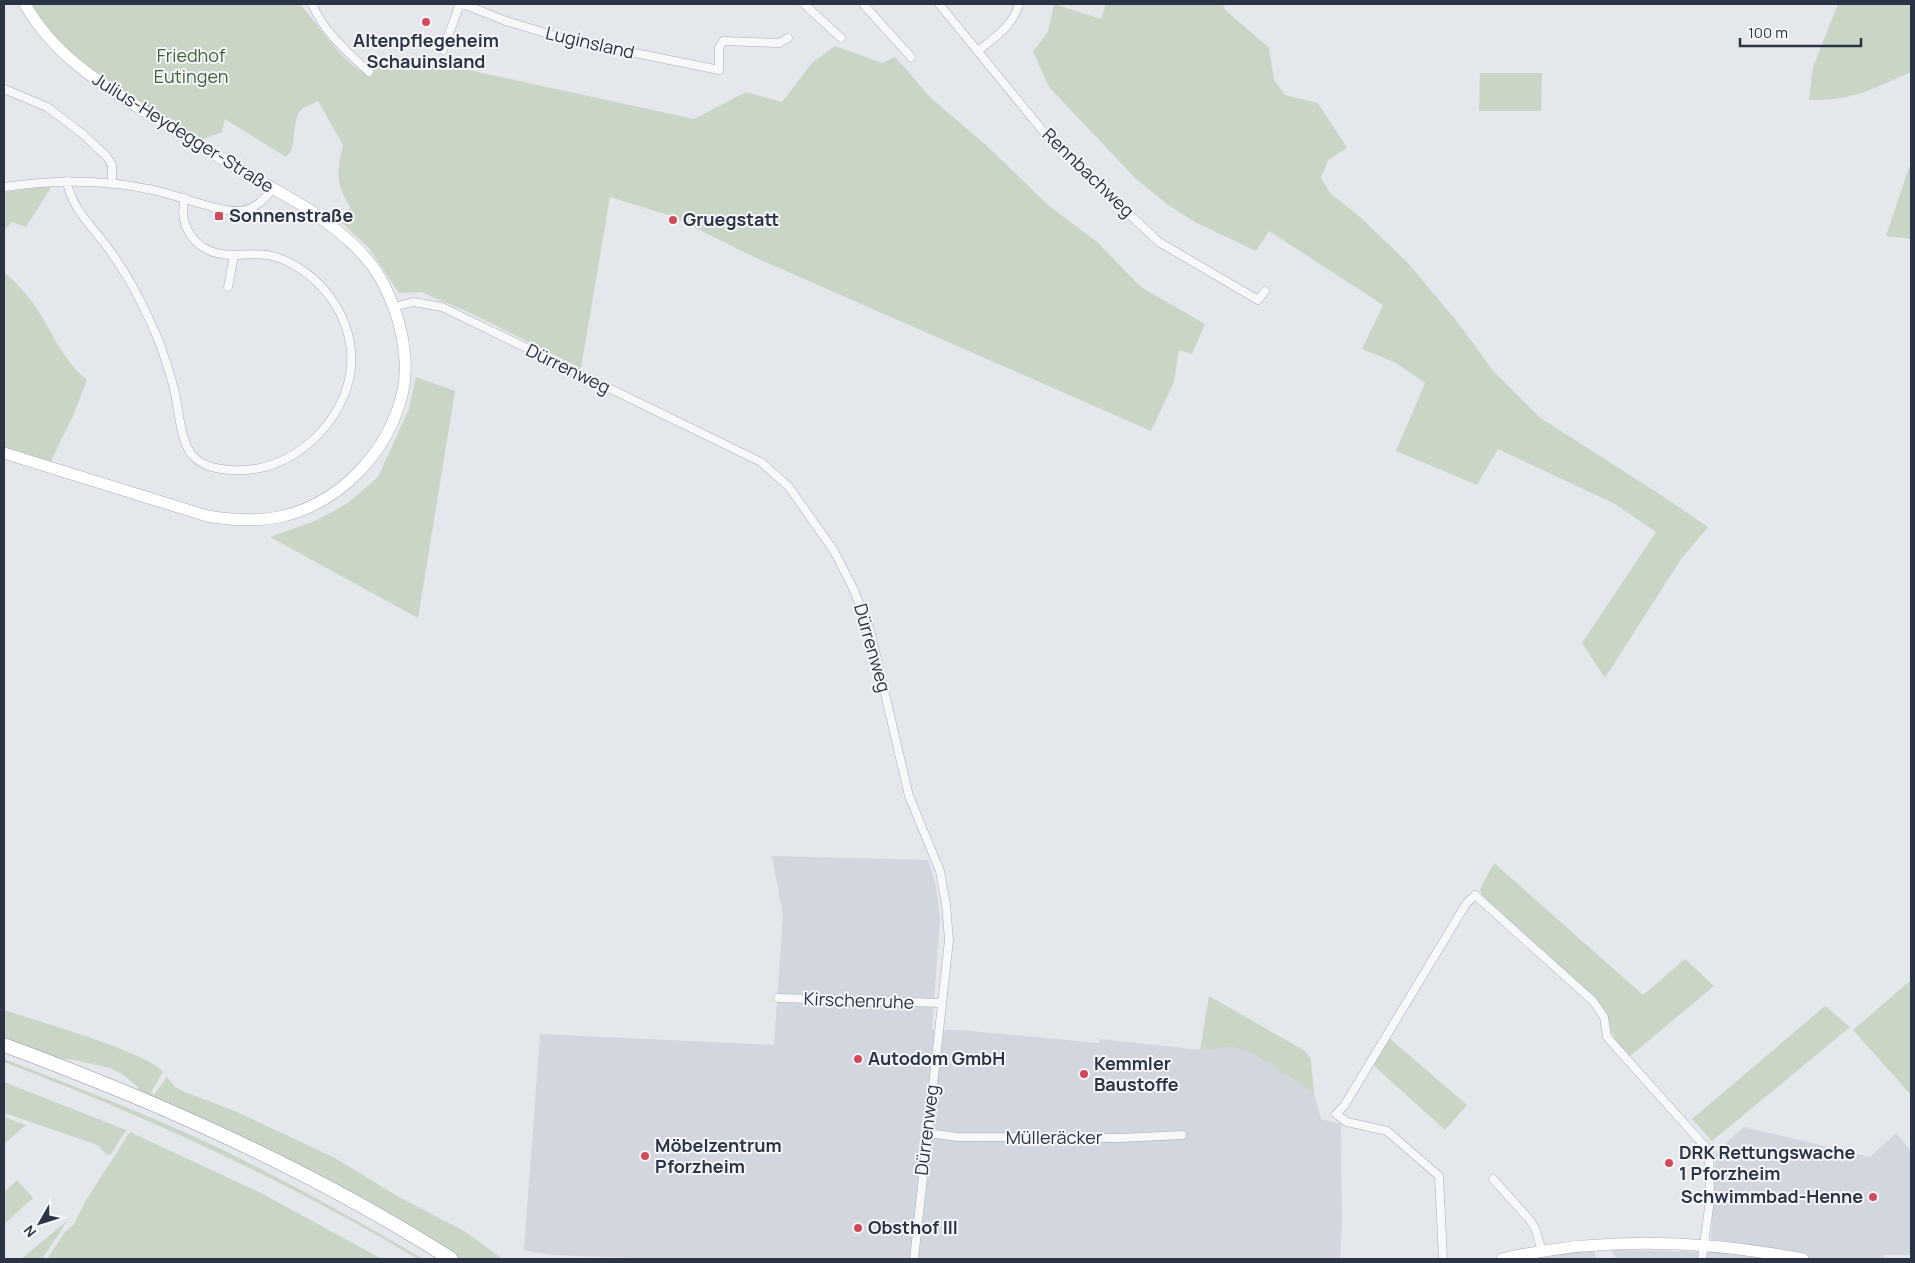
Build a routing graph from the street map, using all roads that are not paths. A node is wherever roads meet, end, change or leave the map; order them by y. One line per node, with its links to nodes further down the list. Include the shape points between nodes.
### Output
1 (25, 4): 18 (street, Julius-Heydegger-Straße, via 59,49 96,81)
2 (312, 4): 13 (street, via 318,18 337,42)
3 (462, 4): 8 (street, Luginsland, via 566,39 719,70 718,48 723,40 779,43); 10 (street)
4 (804, 4): 9 (street)
5 (863, 4): 12 (street)
6 (939, 4): 11 (street, Rennbachweg)
7 (1019, 4): 11 (street, via 1008,27)
8 (788, 38)
9 (841, 38)
10 (443, 50)
11 (978, 52): 22 (street, Rennbachweg, via 1047,136 1159,242 1258,300)
12 (911, 57)
13 (369, 72)
14 (4, 89): 16 (street, via 48,107 84,134 112,165)
15 (68, 181): 16 (street); 17 (street); 20 (street, via 69,193 78,209 111,252 151,322 174,387 189,450 209,466 235,470 275,463 312,441 336,412 344,396 352,364 351,347 341,315 322,286 308,274 277,258)
16 (112, 184): 19 (street)
17 (4, 187)
18 (273, 188): 19 (street, via 258,204 241,211); 23 (street, Julius-Heydegger-Straße, via 314,214 355,247 384,283)
19 (185, 198): 20 (street, via 183,224 188,233 207,249)
20 (234, 255): 21 (street)
21 (228, 287)
22 (1265, 291)
23 (394, 306): 24 (street, Julius-Heydegger-Straße, via 404,352 404,373 403,391 388,432 364,467 348,482 298,512 256,520 208,516); 26 (street, Dürrenweg, via 413,302 442,307 761,462 789,487 834,551 870,630 909,796 940,871 949,940)
24 (4, 453)
25 (778, 998): 26 (street, Kirschenruhe)
26 (941, 1003): 29 (street, Dürrenweg)
27 (4, 1045): 35 (highway, via 76,1072 226,1137 323,1185)
28 (4, 1054): 34 (highway, via 228,1145)
29 (927, 1133): 30 (street, Mülleräcker, via 968,1138); 36 (street, Dürrenweg)
30 (1182, 1135)
31 (1493, 1179): 33 (street, via 1529,1218)
32 (1705, 1244): 33 (street, via 1605,1245); 37 (street, via 1710,1200 1709,1151 1607,1037 1604,1017 1593,1001 1475,895 1466,904 1344,1106 1336,1114 1347,1122 1387,1131 1439,1176); 39 (street); 40 (street)
33 (1542, 1251): 38 (street)
34 (436, 1259)
35 (451, 1259)
36 (914, 1259)
37 (1444, 1259)
38 (1502, 1259)
39 (1702, 1259)
40 (1803, 1259)

